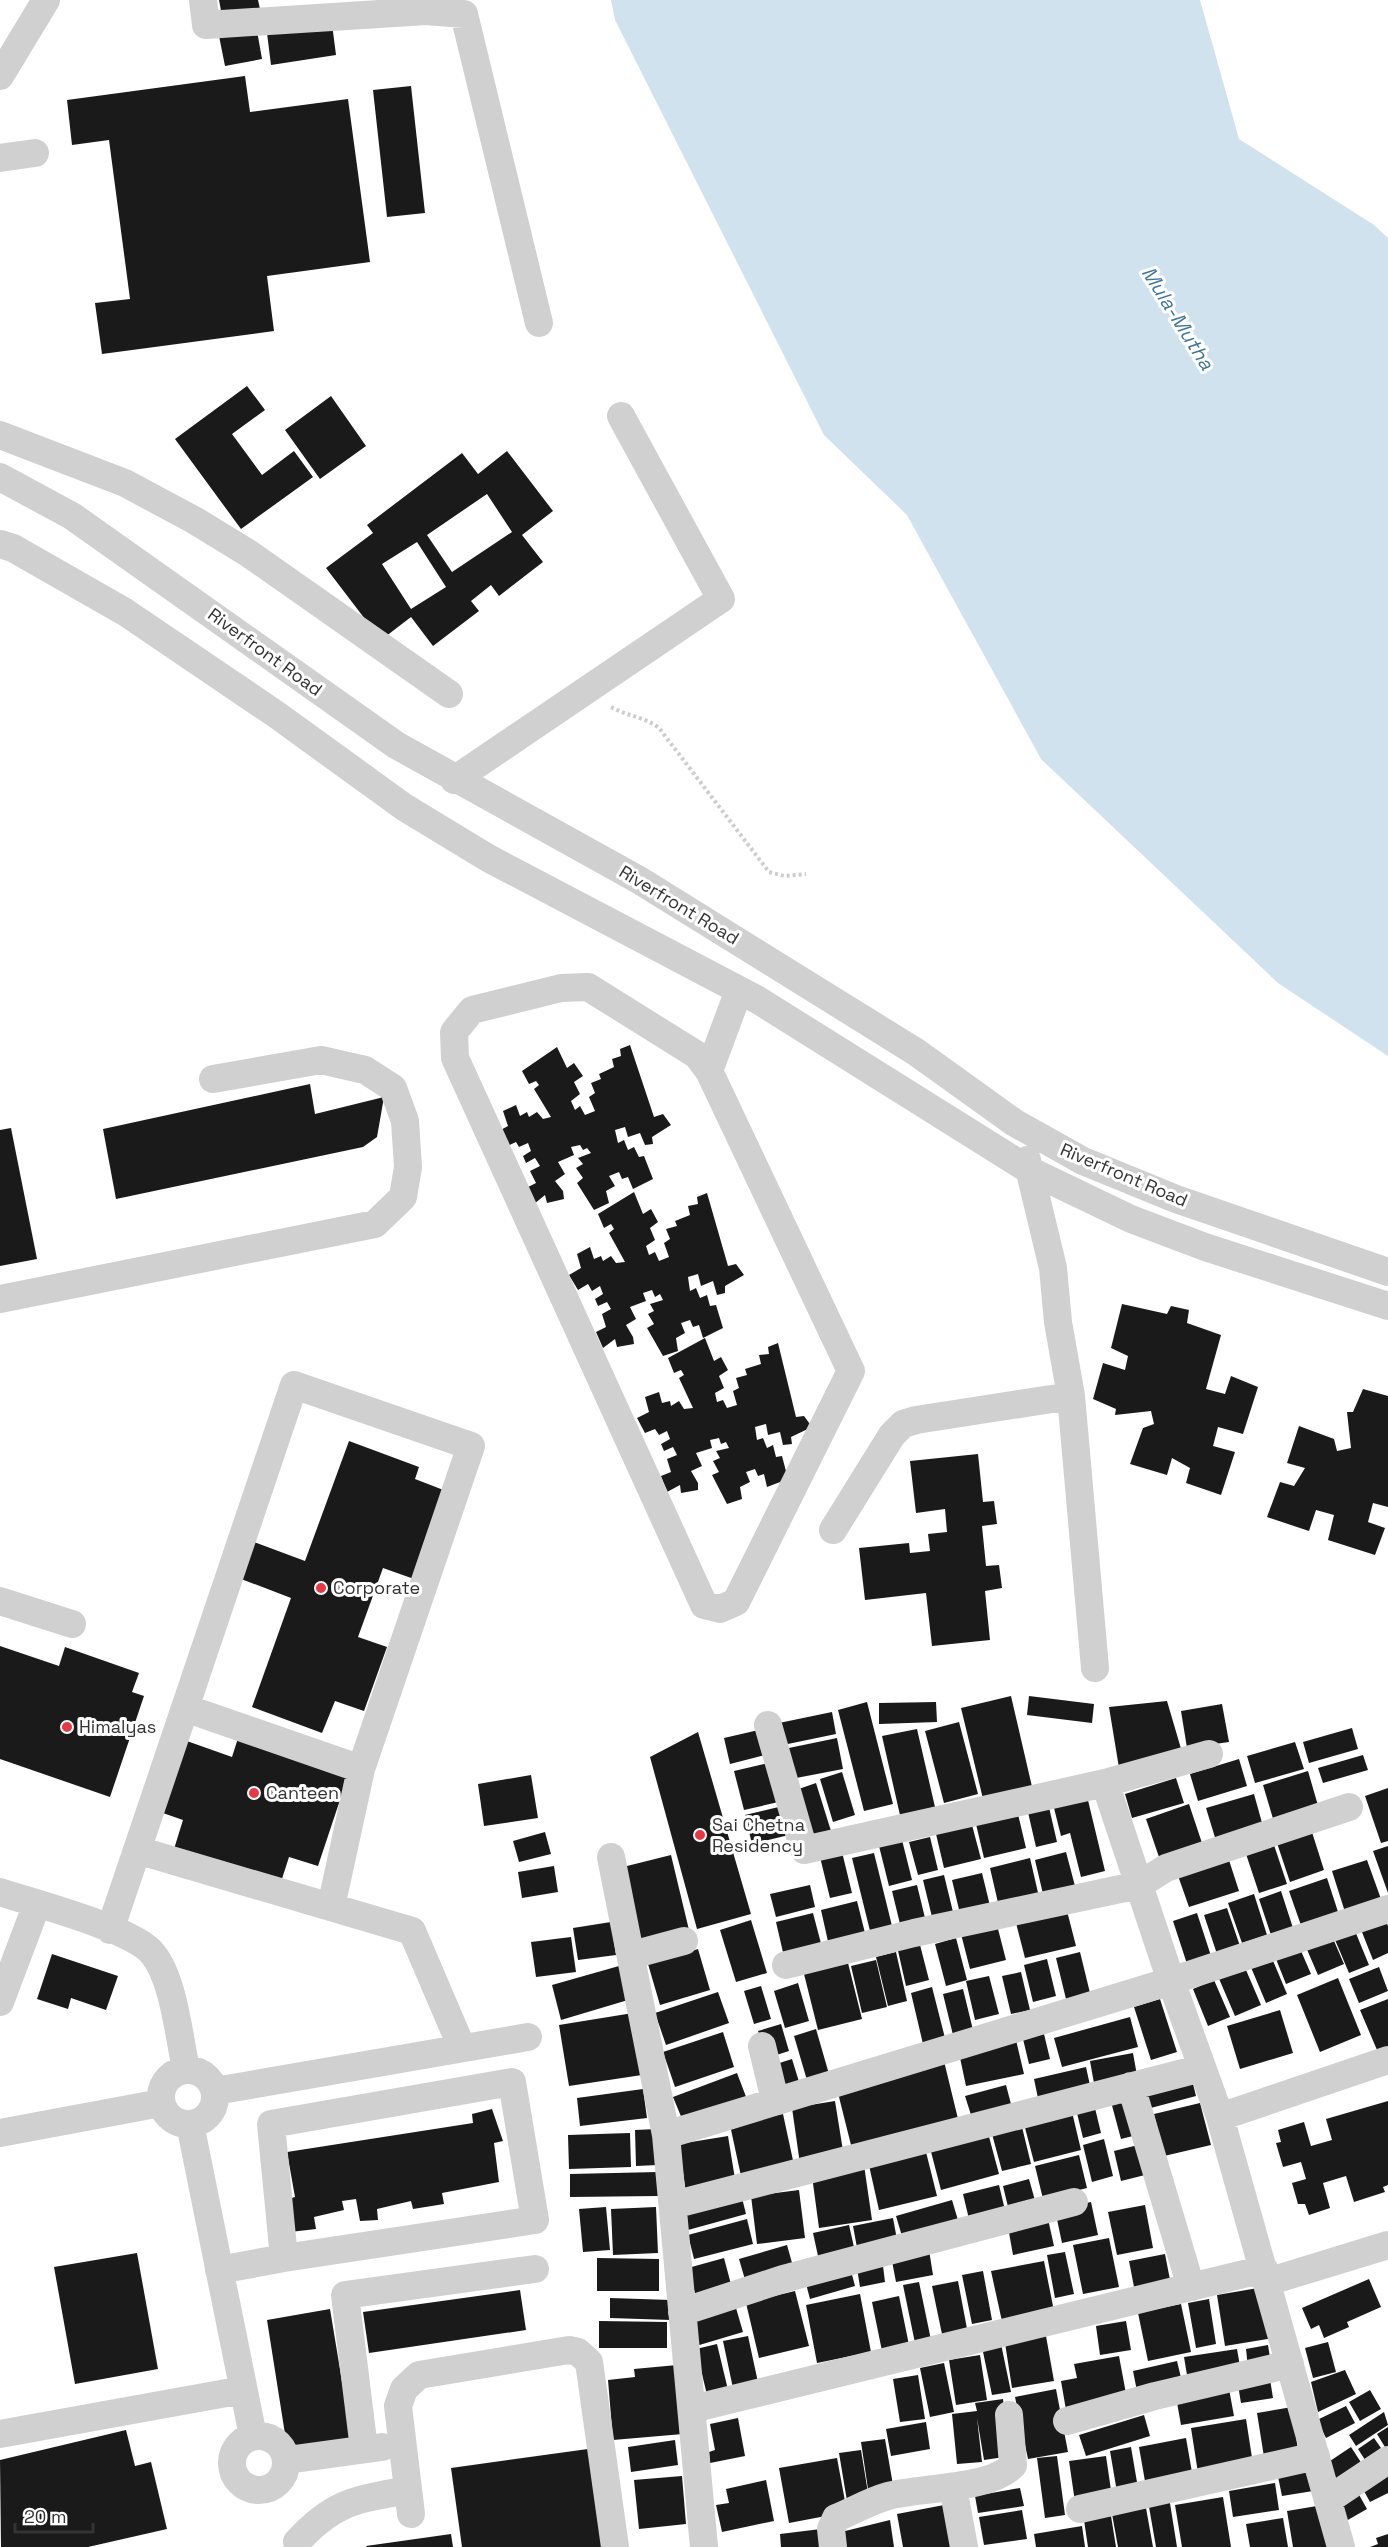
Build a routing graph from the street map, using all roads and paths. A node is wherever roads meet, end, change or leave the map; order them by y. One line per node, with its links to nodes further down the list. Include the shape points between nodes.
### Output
1 (46, 0): 5 (street)
2 (203, 0): 4 (street, via 206,25)
3 (358, 8): 4 (street); 8 (street, via 464,14)
4 (278, 10)
5 (0, 76)
6 (35, 153): 7 (street)
7 (0, 158)
8 (539, 322)
9 (621, 416): 13 (street, via 721,599)
10 (0, 435): 14 (street, via 124,483 194,520 248,553)
11 (0, 477): 15 (street, Riverfront Road, via 72,516 396,745)
12 (0, 544): 17 (street, Riverfront Road, via 14,548 125,612 404,807 470,847)
13 (592, 687): 15 (street); 16 (path, via 612,708 648,720 659,728 769,872 784,876)
14 (449, 694)
15 (454, 780): 20 (street, Riverfront Road, via 639,880 916,1052)
16 (806, 874)
17 (739, 990): 18 (street); 21 (street, Riverfront Road)
18 (709, 1071): 18 (street, via 851,1371 736,1602 720,1609 704,1605 455,1058 454,1032 472,1010 561,988 588,987 697,1055)
19 (213, 1079): 23 (street, via 321,1060 365,1070 393,1088 405,1122 408,1167 403,1197 375,1224)
20 (1015, 1124): 21 (street); 22 (street, Riverfront Road, via 1083,1161 1176,1199)
21 (1031, 1171): 24 (street, Riverfront Road, via 1131,1219 1205,1247); 25 (street, via 1053,1268)
22 (1388, 1272)
23 (0, 1299)
24 (1388, 1306)
25 (1071, 1396): 26 (street, via 903,1424 892,1435); 29 (street)
26 (833, 1530)
27 (0, 1601): 28 (street)
28 (72, 1624)
29 (1095, 1668)
30 (185, 1708): 33 (street); 33 (street, via 294,1385 306,1388 471,1446); 36 (street)
31 (768, 1725): 34 (street, via 804,1851)
32 (1209, 1754): 34 (street)
33 (361, 1769): 41 (street)
34 (1105, 1783): 38 (street)
35 (1349, 1807): 38 (street, via 1166,1868)
36 (136, 1850): 41 (street); 43 (street)
37 (611, 1857): 45 (street)
38 (1138, 1885): 46 (street); 47 (street)
39 (0, 1892): 40 (street)
40 (37, 1904): 43 (street); 48 (street)
41 (331, 1907): 51 (street, via 412,1931)
42 (1388, 1909): 47 (street)
43 (110, 1930): 54 (street, via 130,1936 153,1953 166,1979)
44 (684, 1941): 45 (street)
45 (632, 1955): 62 (street)
46 (786, 1965)
47 (1171, 1981): 53 (street); 57 (street)
48 (0, 2002)
49 (528, 2037): 51 (street)
50 (762, 2046): 57 (street)
51 (462, 2048): 56 (street)
52 (1388, 2060): 59 (street)
53 (1202, 2068): 55 (street); 59 (street)
54 (186, 2069): 56 (street, via 204,2075); 58 (street, via 169,2077 163,2085)
55 (1131, 2086): 64 (street); 70 (street)
56 (215, 2091): 60 (street, via 213,2109 199,2122)
57 (775, 2100): 62 (street)
58 (161, 2103): 60 (street, via 172,2119); 61 (street)
59 (1220, 2116): 69 (street)
60 (190, 2124): 68 (street)
61 (0, 2133)
62 (666, 2135): 64 (street)
63 (1074, 2202): 71 (street, via 783,2279)
64 (673, 2205): 71 (street)
65 (1388, 2245): 69 (street)
66 (284, 2258): 66 (street, via 535,2220 512,2082 271,2124); 68 (street)
67 (535, 2269): 80 (street, via 345,2295)
68 (219, 2270): 73 (street)
69 (1265, 2275): 70 (street); 72 (street)
70 (1191, 2287): 74 (street)
71 (682, 2312): 74 (street)
72 (1290, 2364): 76 (street); 81 (street)
73 (243, 2390): 77 (street); 78 (street)
74 (692, 2409): 89 (street)
75 (1009, 2415): 84 (street, via 1013,2465 1006,2473)
76 (1067, 2421)
77 (0, 2434)
78 (253, 2436): 82 (street, via 262,2435 279,2443); 82 (street, via 244,2440 233,2455 232,2465 240,2482 257,2490 275,2485 286,2470)
79 (401, 2444): 80 (street); 87 (street, via 409,2502 350,2501 330,2510 297,2542); 88 (street, via 398,2406 404,2389 419,2375 569,2350 578,2352 589,2362)
80 (364, 2449): 82 (street)
81 (1316, 2456): 85 (street); 86 (street)
82 (286, 2460)
83 (1388, 2460): 85 (street)
84 (953, 2487): 90 (street, via 888,2496 836,2518 831,2529); 91 (street)
85 (1328, 2500): 92 (street)
86 (1080, 2508)
87 (298, 2547)
88 (615, 2547)
89 (704, 2547)
90 (833, 2547)
91 (964, 2547)
92 (1341, 2547)

